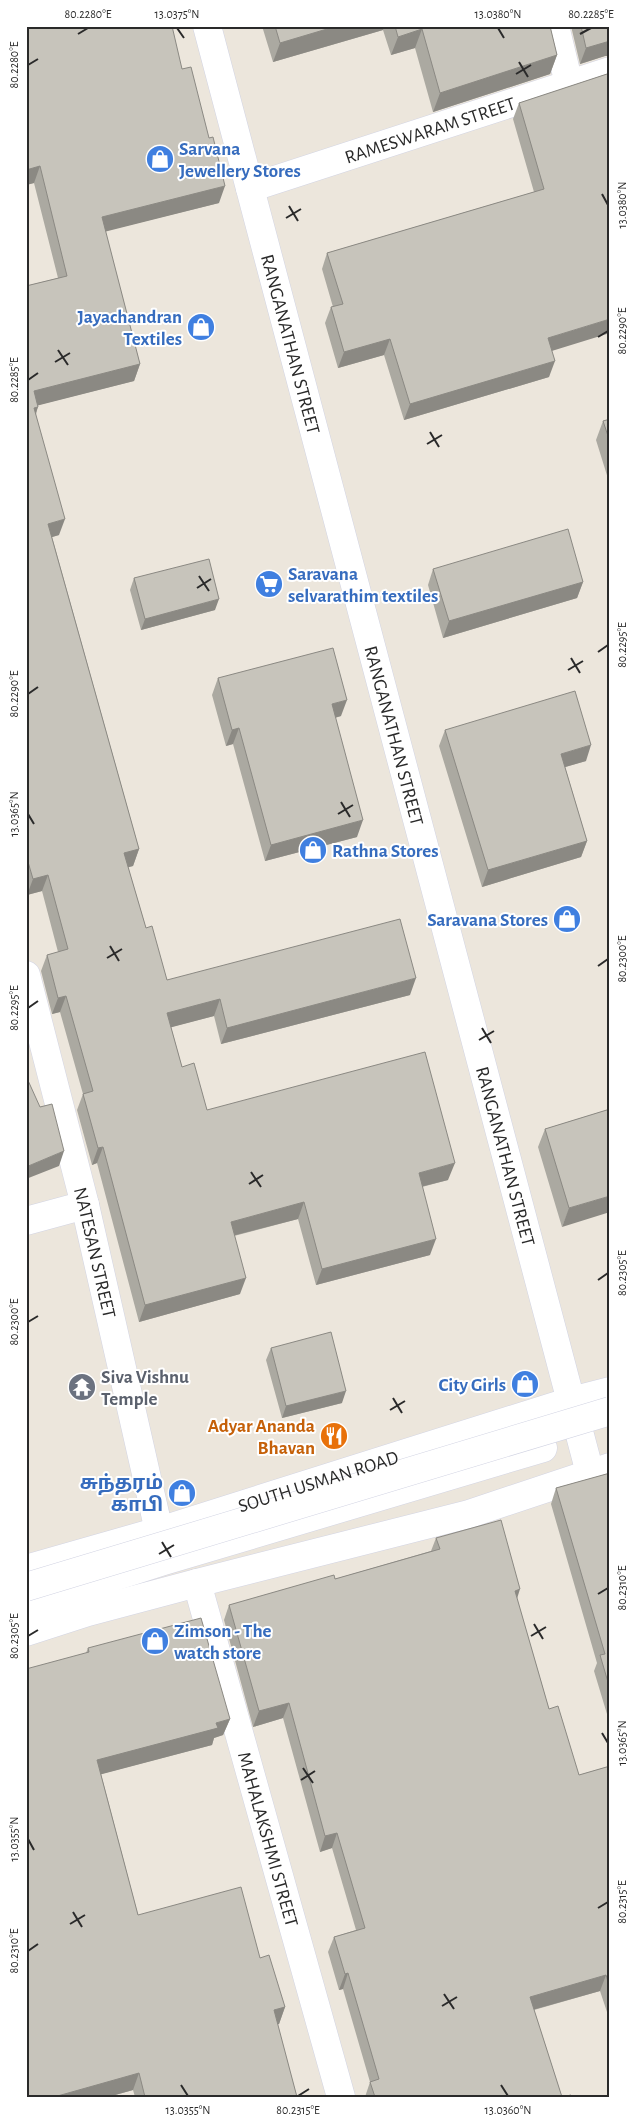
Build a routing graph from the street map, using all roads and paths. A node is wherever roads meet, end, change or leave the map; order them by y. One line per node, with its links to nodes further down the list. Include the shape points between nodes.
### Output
1 (207, 26): 5 (street, RANGANATHAN STREET)
2 (555, 26): 4 (street)
3 (610, 71): 4 (street, RAMESWARAM STREET)
4 (569, 84): 5 (street, RAMESWARAM STREET)
5 (250, 188): 10 (street, RANGANATHAN STREET)
6 (26, 975): 7 (street, NATESAN STREET)
7 (85, 1205): 8 (street); 14 (street, NATESAN STREET)
8 (26, 1220)
9 (610, 1391): 10 (street, SOUTH USMAN ROAD)
10 (571, 1401): 13 (street, RANGANATHAN STREET); 14 (street, SOUTH USMAN ROAD)
11 (610, 1411): 17 (street, bridge)
12 (610, 1426): 18 (street, SOUTH USMAN ROAD)
13 (600, 1470): 16 (street, via 469,1514)
14 (159, 1531): 15 (street, SOUTH USMAN ROAD)
15 (26, 1569)
16 (197, 1582): 19 (street); 20 (street, MAHALAKSHMI STREET)
17 (26, 1587)
18 (26, 1605)
19 (26, 1632)
20 (341, 2097)

